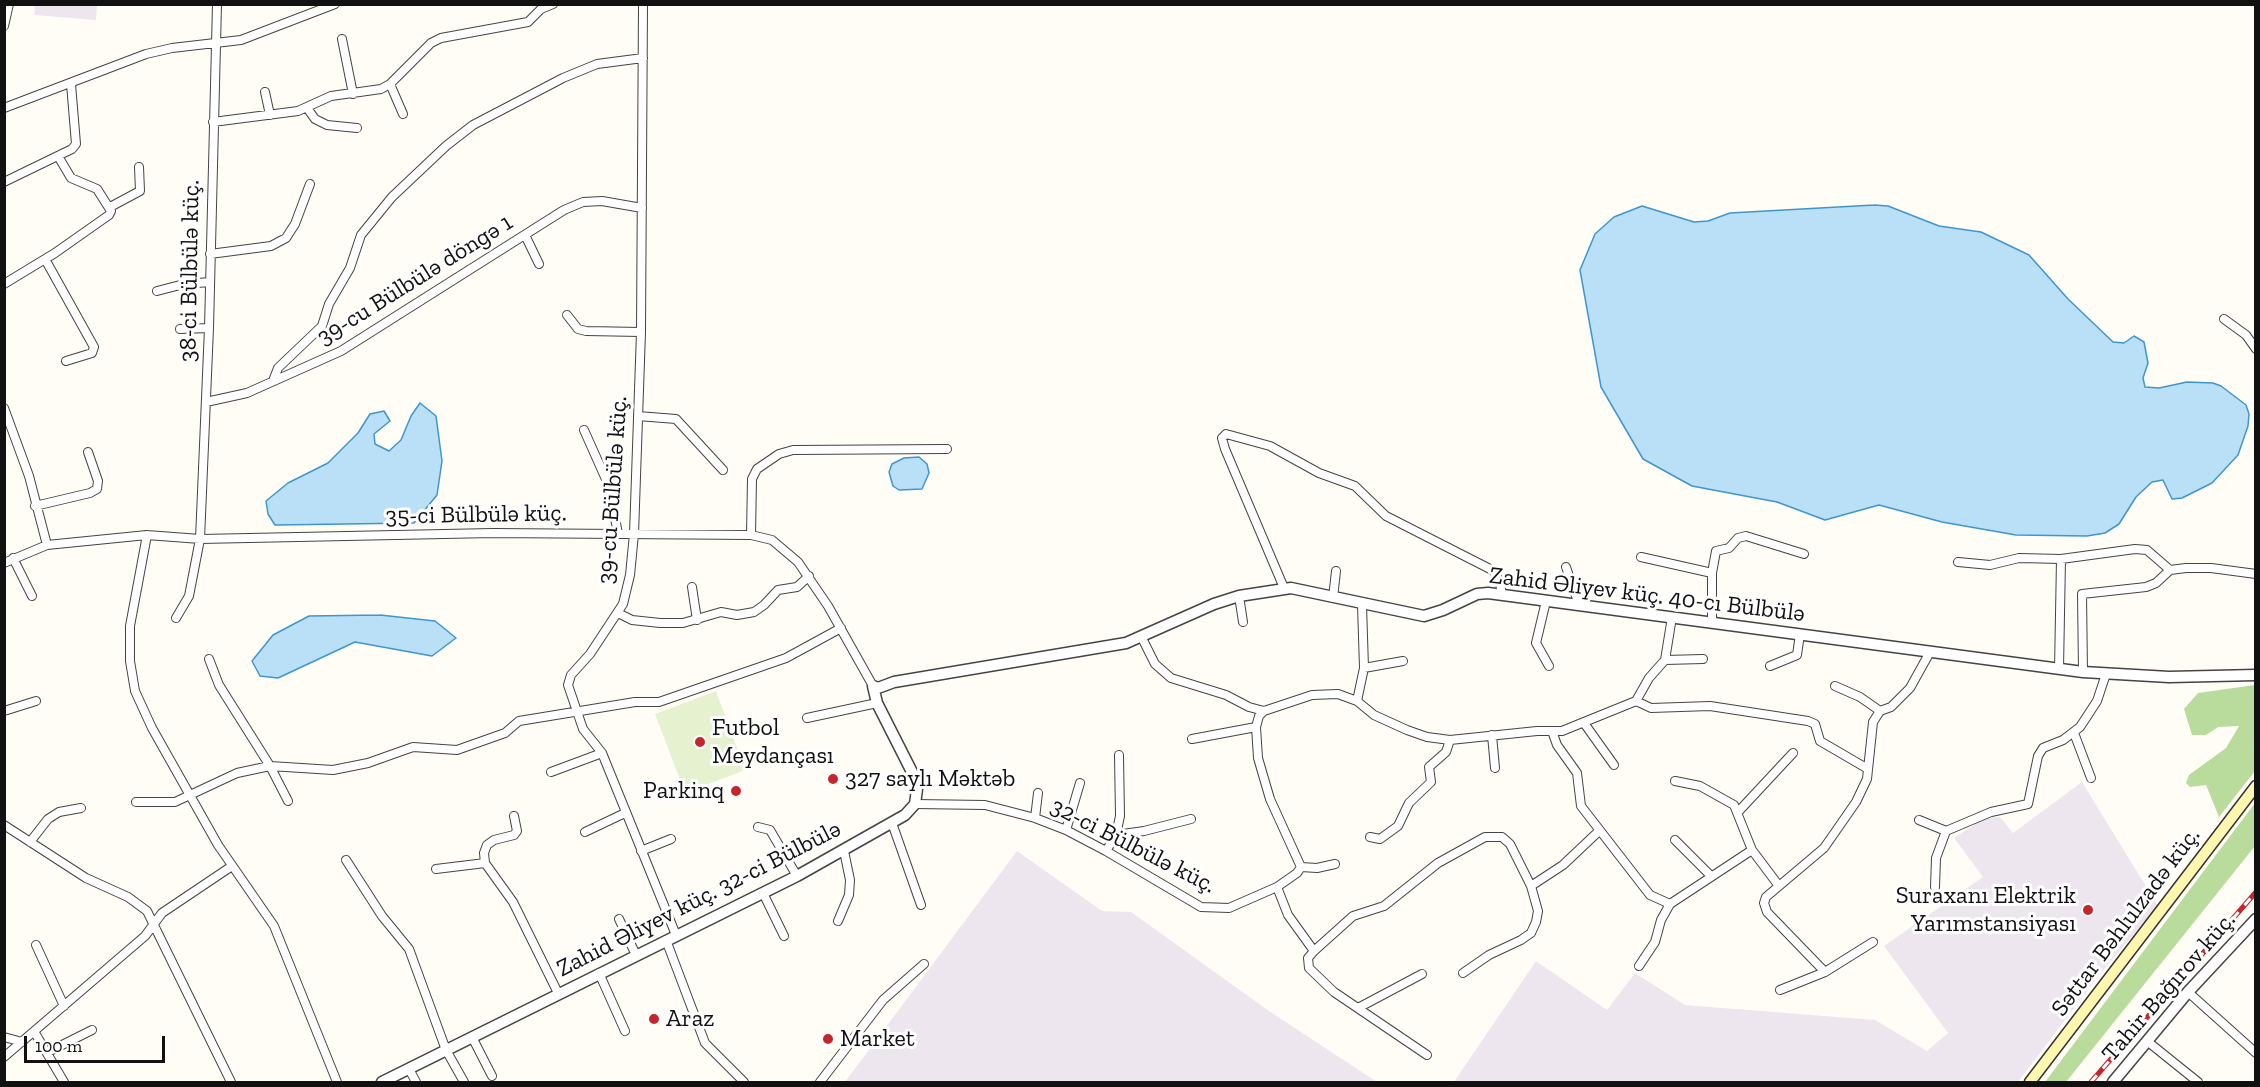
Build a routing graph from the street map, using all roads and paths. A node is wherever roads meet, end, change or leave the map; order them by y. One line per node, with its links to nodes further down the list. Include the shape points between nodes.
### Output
1 (9, 4): 7 (street)
2 (217, 4): 9 (street, 38-ci Bülbülə küç.)
3 (334, 4): 9 (street, via 242,40)
4 (553, 4): 6 (street)
5 (644, 4): 10 (street, 39-cu Bülbülə küç.)
6 (540, 7): 12 (street, via 528,22 431,43)
7 (4, 26)
8 (342, 39): 14 (street)
9 (215, 45): 11 (street, via 146,54); 19 (street, 38-ci Bülbülə küç.)
10 (643, 58): 26 (street, 39-cu Bülbülə küç.); 41 (street, via 597,64 563,78 473,124 446,146 392,197 361,235 322,327 278,368)
11 (71, 84): 15 (street); 21 (street, via 76,144)
12 (390, 84): 14 (street); 17 (street)
13 (265, 92): 18 (street)
14 (353, 94): 16 (street, via 331,96)
15 (4, 108)
16 (307, 108): 18 (street); 20 (street, via 315,119 327,125)
17 (403, 114)
18 (270, 115): 19 (street)
19 (213, 122): 28 (street, 38-ci Bülbülə küç.)
20 (357, 128)
21 (58, 156): 23 (street); 25 (street, via 71,178 97,189)
22 (139, 167): 25 (street, via 140,191)
23 (4, 182)
24 (310, 184): 28 (street, via 286,238 262,248)
25 (110, 207): 29 (street, via 109,215)
26 (642, 208): 27 (street, 39-cu Bülbülə döngə 1, via 583,201); 38 (street, 39-cu Bülbülə küç.)
27 (525, 234): 30 (street); 41 (street, 39-cu Bülbülə döngə 1, via 341,351)
28 (210, 254): 31 (street, 38-ci Bülbülə küç.)
29 (45, 259): 32 (street); 40 (street, via 94,347 92,353)
30 (540, 264)
31 (210, 282): 33 (street); 36 (street, 38-ci Bülbülə küç.)
32 (4, 284)
33 (157, 291)
34 (567, 315): 38 (street, via 578,329 586,331)
35 (2224, 318): 39 (street, via 2246,335)
36 (209, 327): 37 (street); 42 (street, 38-ci Bülbülə küç.)
37 (180, 329)
38 (641, 332): 44 (street, 39-cu Bülbülə küç.)
39 (2256, 349)
40 (66, 361)
41 (273, 381): 42 (street, 39-cu Bülbülə döngə 1, via 247,393)
42 (206, 402): 54 (street, 38-ci Bülbülə küç.)
43 (4, 408): 49 (street, via 29,476)
44 (638, 416): 48 (street, via 676,419); 51 (street, 39-cu Bülbülə küç.)
45 (584, 430): 50 (street, via 609,486)
46 (947, 449): 52 (street, via 793,450 780,454 752,478)
47 (88, 452): 49 (street, via 97,489)
48 (723, 470)
49 (35, 506): 55 (street)
50 (618, 534): 51 (street, 35-ci Bülbülə küç.); 54 (street, 35-ci Bülbülə küç.)
51 (634, 534): 52 (street, 35-ci Bülbülə küç.); 77 (street, 39-cu Bülbülə küç., via 627,593)
52 (752, 534): 67 (street, 35-ci Bülbülə küç., via 772,540)
53 (147, 536): 54 (street, 35-ci Bülbülə küç.); 55 (street, 35-ci Bülbülə küç.); 129 (street, via 130,626 132,677 142,708)
54 (200, 539): 79 (street, 38-ci Bülbülə küç., via 189,596)
55 (46, 545): 58 (street, 35-ci Bülbülə küç.)
56 (1804, 554): 65 (street, via 1742,536 1729,548 1716,551)
57 (1641, 557): 65 (street)
58 (13, 558): 61 (street, 35-ci Bülbülə küç.); 71 (street)
59 (2061, 559): 60 (street, via 2019,558 1990,565); 63 (street, via 2147,550); 94 (street)
60 (1958, 562)
61 (4, 563)
62 (1566, 567): 76 (street)
63 (2170, 570): 66 (street, via 2211,568); 95 (street, via 2156,583 2082,594)
64 (1336, 571): 73 (street)
65 (1712, 573): 81 (street)
66 (2256, 574)
67 (809, 576): 80 (street, via 797,587 778,590 754,612 721,612); 83 (street, 35-ci Bülbülə küç.)
68 (692, 588): 80 (street)
69 (1284, 588): 70 (street, via 1225,449 1222,438 1226,434 1270,446 1319,473 1355,486 1386,516 1494,571); 72 (street, Zahid Əliyev küç. 40-cı Bülbülə); 73 (street, Zahid Əliyev küç. 40-cı Bülbülə)
70 (1502, 595): 74 (street, Zahid Əliyev küç. 40-cı Bülbülə); 75 (street, Zahid Əliyev küç. 40-cı Bülbülə, via 1477,594 1424,616)
71 (32, 596)
72 (1239, 596): 82 (street); 85 (street, Zahid Əliyev küç. 40-cı Bülbülə, via 1207,606)
73 (1333, 598): 75 (street, Zahid Əliyev küç. 40-cı Bülbülə)
74 (1546, 601): 76 (street, Zahid Əliyev küç. 40-cı Bülbülə); 91 (street, via 1536,643)
75 (1362, 605): 93 (street)
76 (1579, 605): 78 (street, Zahid Əliyev küç. 40-cı Bülbülə)
77 (618, 613): 80 (street, via 632,620); 107 (street, 39-cu Bülbülə küç., via 568,679)
78 (1672, 617): 81 (street, Zahid Əliyev küç. 40-cı Bülbülə); 89 (street)
79 (176, 618)
80 (697, 620)
81 (1712, 621): 84 (street, Zahid Əliyev küç. 40-cı Bülbülə)
82 (1244, 622)
83 (841, 628): 98 (street, 35-ci Bülbülə küç.); 107 (street, via 786,658 672,698)
84 (1800, 634): 86 (street, Zahid Əliyev küç. 40-cı Bülbülə); 92 (street, via 1797,655)
85 (1142, 638): 98 (street, Zahid Əliyev küç. 40-cı Bülbülə, via 1111,647); 105 (street, via 1155,664 1171,678)
86 (1930, 652): 94 (street, Zahid Əliyev küç. 40-cı Bülbülə); 106 (street, via 1910,688 1891,707)
87 (209, 659): 120 (street, via 219,685)
88 (1703, 659): 89 (street)
89 (1665, 660): 102 (street)
90 (1403, 661): 93 (street)
91 (1549, 666)
92 (1770, 666)
93 (1364, 668): 101 (street)
94 (2060, 669): 95 (street, Zahid Əliyev küç. 40-cı Bülbülə)
95 (2083, 672): 96 (street, Zahid Əliyev küç. 40-cı Bülbülə)
96 (2106, 674): 97 (street, Zahid Əliyev küç. 40-cı Bülbülə); 112 (street, via 2097,701)
97 (2256, 675)
98 (873, 686): 103 (street)
99 (1835, 686): 106 (street)
100 (36, 701): 104 (street)
101 (1357, 701): 105 (street, via 1326,693); 115 (street, via 1374,715 1407,730)
102 (1636, 701): 109 (street); 122 (street, via 1651,708 1710,706 1808,721 1815,724 1820,741)
103 (877, 703): 108 (street); 132 (street, via 914,776)
104 (4, 711)
105 (1264, 711): 110 (street)
106 (1880, 711): 122 (street, via 1871,729)
107 (575, 712): 116 (street, 39-cu Bülbülə küç.); 120 (street, via 519,721 505,733 457,750 413,747 333,770)
108 (807, 718)
109 (1584, 723): 111 (street); 119 (street)
110 (1256, 726): 114 (street); 160 (street, via 1257,758)
111 (1552, 731): 113 (street); 144 (street, via 1577,773 1578,801)
112 (2074, 733): 124 (street); 145 (street, via 2043,748 2035,764 2028,804 1991,812)
113 (1491, 735): 115 (street); 121 (street)
114 (1192, 739)
115 (1450, 740): 148 (street, via 1446,752 1429,766 1431,782 1409,803 1398,826 1380,839)
116 (602, 753): 123 (street); 135 (street, 39-cu Bülbülə küç.)
117 (1793, 753): 134 (street)
118 (1119, 755): 147 (street)
119 (1614, 765)
120 (270, 766): 129 (street, via 237,773); 130 (street)
121 (1495, 768)
122 (1868, 769): 165 (street, via 1864,789 1824,848)
123 (551, 772)
124 (2091, 778)
125 (1675, 781): 134 (street, via 1717,793)
126 (1080, 783): 143 (street)
127 (2256, 786): 214 (main road, Səttar Bəhlulzadə küç.)
128 (1038, 793): 137 (street)
129 (189, 794): 131 (street, via 175,802); 159 (street)
130 (288, 801)
131 (136, 802)
132 (915, 804): 137 (street, 32-ci Bülbülə küç., via 985,805); 140 (street, Zahid Əliyev küç. 32-ci Bülbülə)
133 (81, 808): 151 (street, via 59,812 48,819)
134 (1738, 812): 153 (street)
135 (625, 813): 146 (street); 154 (street, 39-cu Bülbülə küç.)
136 (514, 816): 157 (street, via 517,831 487,845)
137 (1035, 818): 143 (street, 32-ci Bülbülə küç.)
138 (1191, 819): 147 (street)
139 (1918, 820): 145 (street)
140 (892, 823): 155 (street, Zahid Əliyev küç. 32-ci Bülbülə); 170 (street)
141 (4, 825): 151 (street)
142 (758, 827): 162 (street, via 770,830)
143 (1066, 830): 152 (street, 32-ci Bülbülə küç.)
144 (1599, 831): 164 (street, via 1563,865); 169 (street, via 1644,890)
145 (1946, 831): 167 (street, via 1936,858)
146 (585, 832)
147 (1116, 835): 152 (street)
148 (1370, 837)
149 (671, 839): 154 (street)
150 (1675, 840): 163 (street)
151 (30, 842): 174 (street, via 86,878 141,906)
152 (1106, 850): 166 (street, 32-ci Bülbülə küç., via 1209,909 1229,908)
153 (1752, 850): 163 (street); 165 (street)
154 (641, 851): 176 (street, 39-cu Bülbülə küç.)
155 (844, 851): 162 (street, Zahid Əliyev küç. 32-ci Bülbülə); 173 (street, via 849,895)
156 (346, 860): 199 (street, via 409,949)
157 (485, 863): 161 (street); 189 (street, via 513,902)
158 (1335, 864): 160 (street)
159 (232, 866): 174 (street, via 171,905); 208 (street, via 279,937)
160 (1301, 867): 166 (street, 32-ci Bülbülə küç.)
161 (436, 869)
162 (797, 876): 168 (street, Zahid Əliyev küç. 32-ci Bülbülə)
163 (1711, 876): 169 (street)
164 (1532, 886): 179 (street, via 1507,839 1485,837 1438,863 1384,906 1353,916); 185 (street, via 1538,911 1532,933)
165 (1779, 886): 183 (street, via 1766,897 1767,912)
166 (1277, 887): 179 (street, via 1288,915)
167 (1935, 887)
168 (763, 893): 175 (street); 176 (street, Zahid Əliyev küç. 32-ci Bülbülə)
169 (1670, 904): 182 (street, via 1655,942)
170 (921, 905)
171 (619, 919): 180 (street)
172 (2255, 919): 188 (street, Tahir Bağırov küç.)
173 (838, 921)
174 (154, 924): 190 (street, via 146,936); 207 (street)
175 (784, 936)
176 (671, 938): 180 (street, Zahid Əliyev küç. 32-ci Bülbülə); 212 (street, 39-cu Bülbülə küç., via 705,1043)
177 (1873, 942): 183 (street)
178 (36, 945): 190 (street)
179 (1314, 951): 191 (street, via 1308,958 1309,968)
180 (636, 955): 184 (street, Zahid Əliyev küç. 32-ci Bülbülə)
181 (924, 964): 213 (street, via 883,1000)
182 (1638, 966)
183 (1825, 972): 187 (street)
184 (599, 973): 189 (street, Zahid Əliyev küç. 32-ci Bülbülə); 193 (street)
185 (1463, 973)
186 (1422, 974): 191 (street)
187 (1780, 990)
188 (2188, 992): 197 (street, Tahir Bağırov küç.); 201 (street)
189 (558, 993): 196 (street, Zahid Əliyev küç. 32-ci Bülbülə)
190 (64, 1006): 194 (street)
191 (1358, 1008): 202 (street)
192 (92, 1030): 200 (street)
193 (625, 1031)
194 (35, 1033): 198 (street); 200 (street)
195 (4, 1037): 198 (street)
196 (472, 1037): 199 (street, Zahid Əliyev küç. 32-ci Bülbülə); 205 (street)
197 (2147, 1041): 215 (street, Tahir Bağırov küç.); 216 (street)
198 (22, 1042): 203 (street)
199 (446, 1050): 204 (street, Zahid Əliyev küç. 32-ci Bülbülə); 211 (street)
200 (48, 1052): 206 (street)
201 (2256, 1053)
202 (1427, 1055)
203 (4, 1057)
204 (409, 1069): 209 (street, Zahid Əliyev küç. 32-ci Bülbülə); 210 (street)
205 (492, 1076)
206 (64, 1083)
207 (231, 1083)
208 (337, 1083)
209 (382, 1083)
210 (416, 1083)
211 (464, 1083)
212 (744, 1083)
213 (820, 1083)
214 (2030, 1083)
215 (2113, 1083)
216 (2198, 1083)

